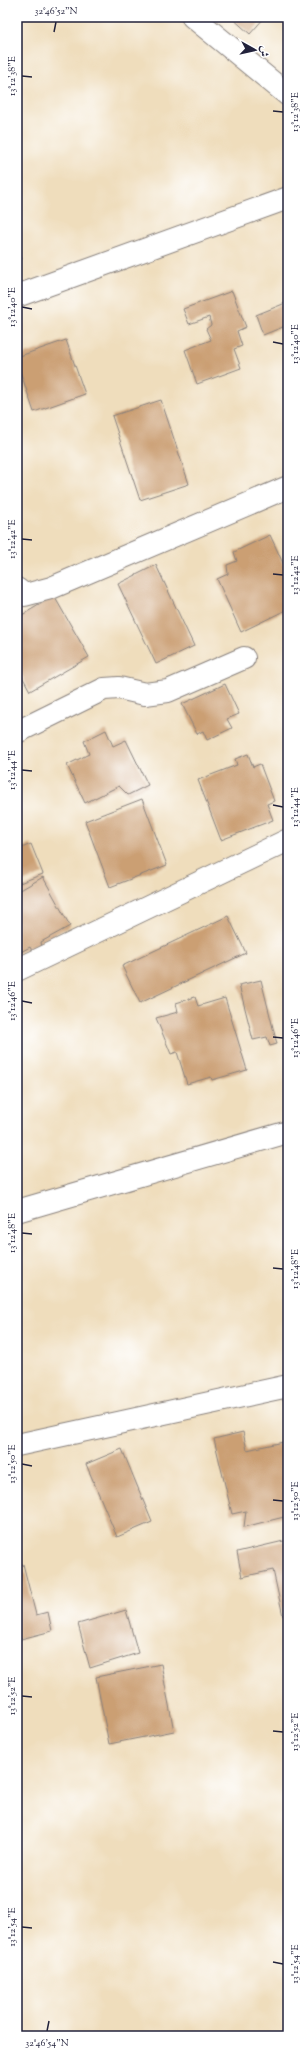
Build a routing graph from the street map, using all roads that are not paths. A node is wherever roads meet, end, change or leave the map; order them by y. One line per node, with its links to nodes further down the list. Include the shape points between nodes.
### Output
1 (193, 17): 2 (street)
2 (288, 95)
3 (288, 198): 4 (street)
4 (17, 296)
5 (288, 487): 6 (street, via 51,588 25,594)
6 (17, 588)
7 (244, 658): 8 (street, via 168,691 145,694 119,688 104,689)
8 (17, 732)
9 (288, 840): 10 (street)
10 (17, 970)
11 (288, 1132): 12 (street)
12 (17, 1211)
13 (288, 1386): 14 (street)
14 (17, 1445)

